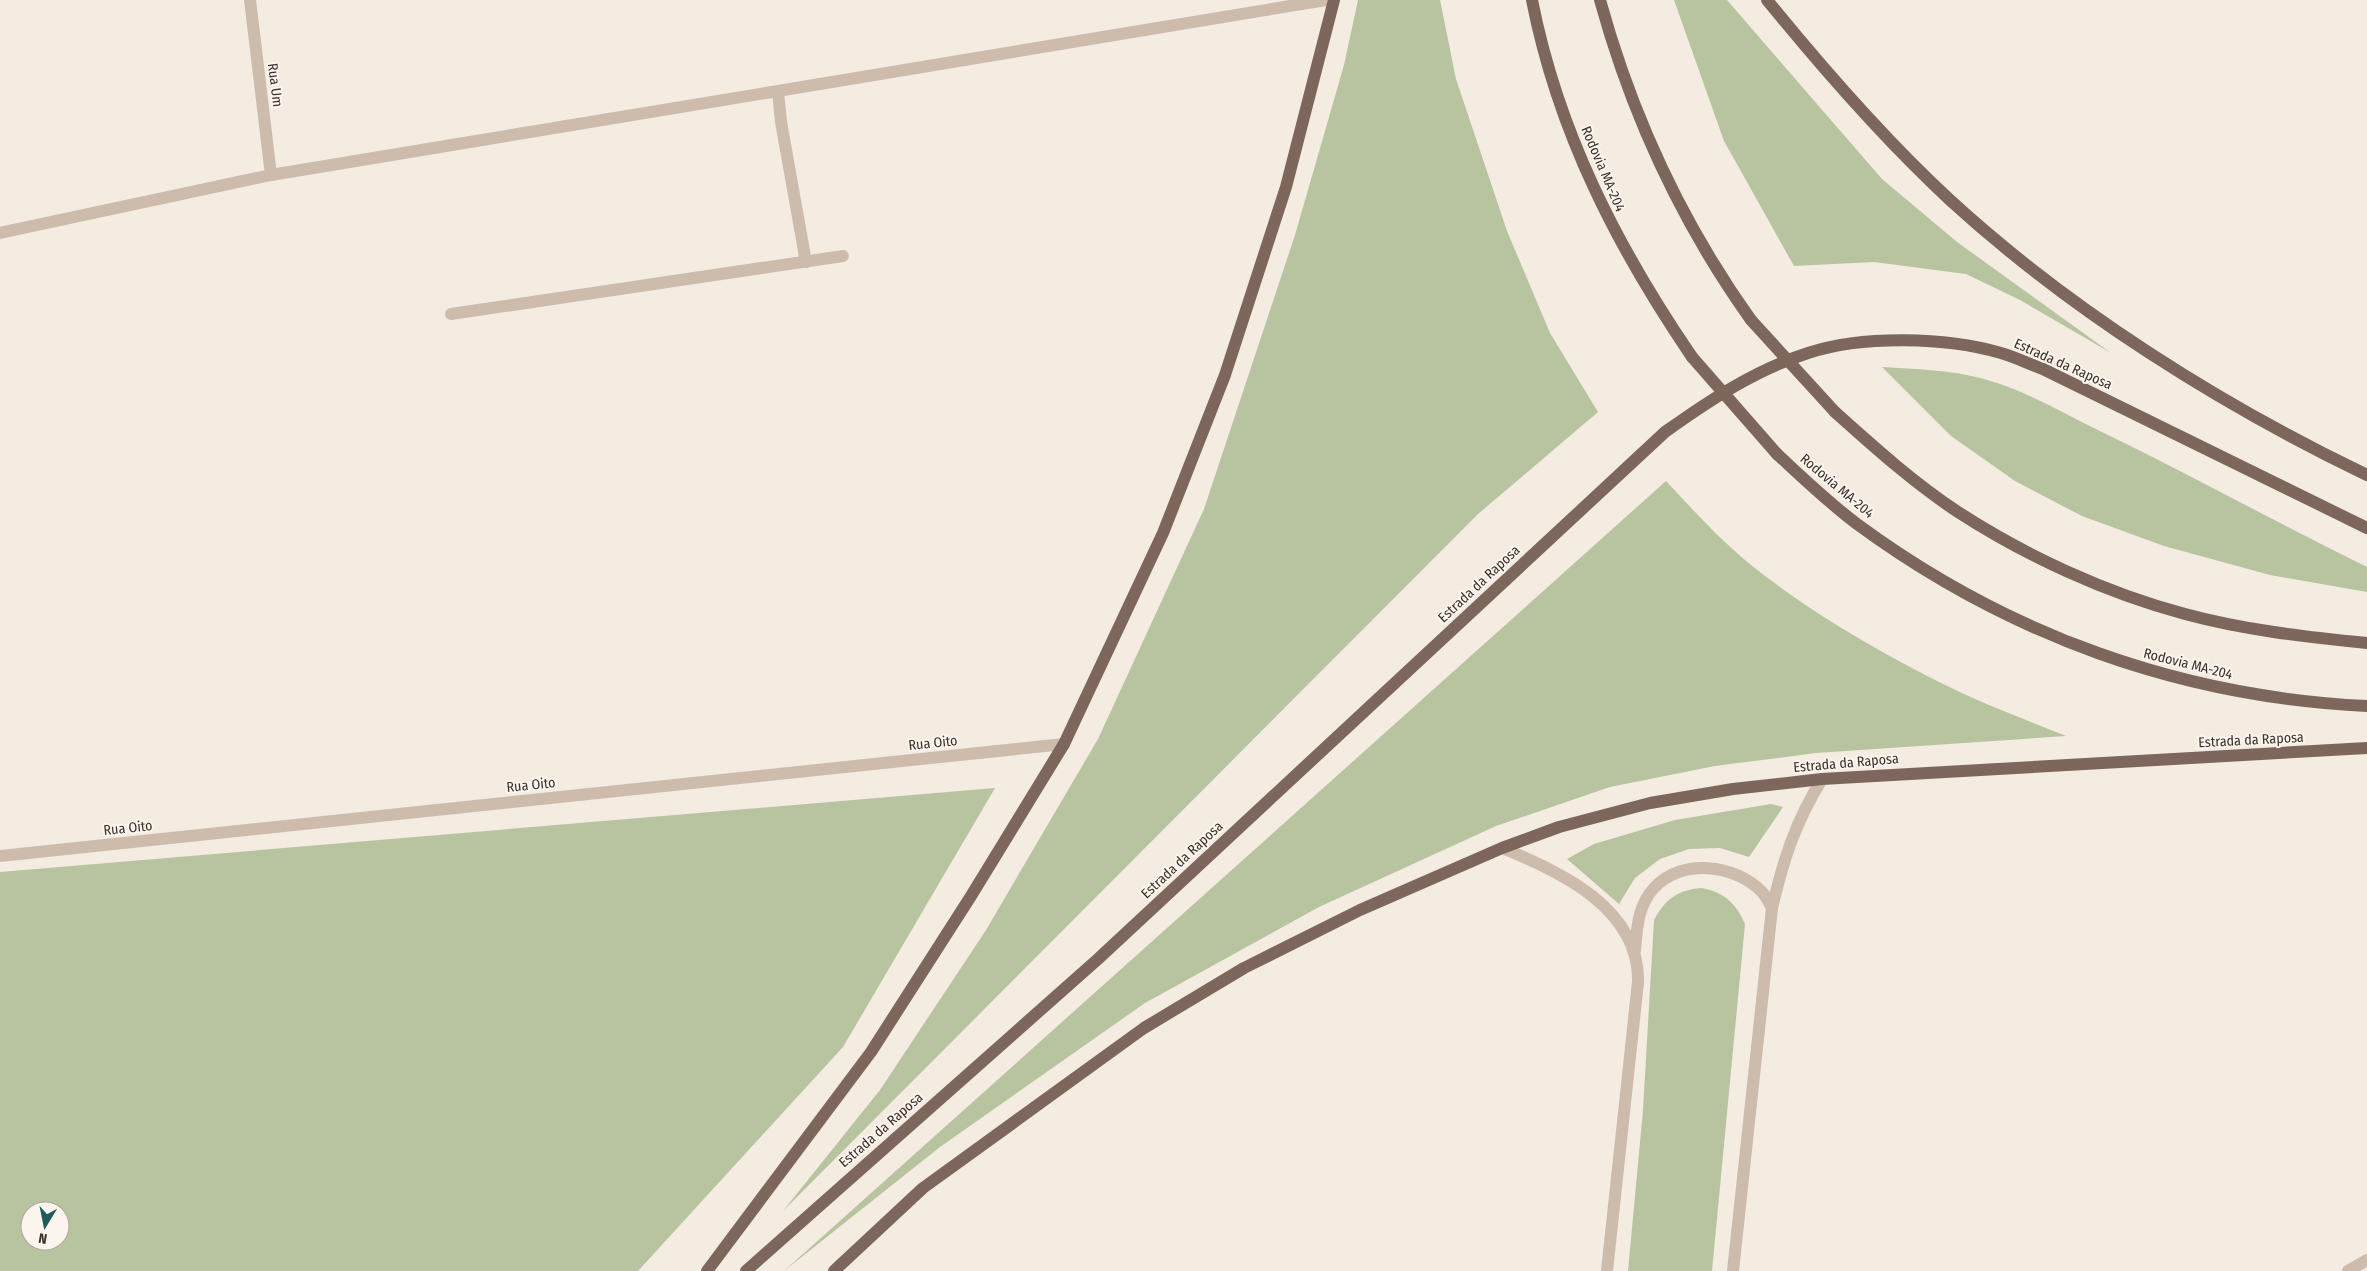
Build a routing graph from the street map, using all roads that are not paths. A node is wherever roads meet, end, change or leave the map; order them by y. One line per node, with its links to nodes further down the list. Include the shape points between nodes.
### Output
1 (250, 0): 8 (street, Rua Um)
2 (1326, 0): 7 (street)
3 (1334, 0): 17 (main road, via 1286,187 1224,375 1163,533)
4 (1532, 0): 16 (main road, Rodovia MA-204, bridge, via 1547,61 1584,166 1612,227 1657,306 1692,357 1777,454 1819,493 1857,524 1957,590 2054,636 2152,672 2202,685 2298,700)
5 (1600, 0): 15 (main road, bridge, via 1627,89 1646,136 1670,187 1726,284 1751,320 1835,412 1903,470 1957,511 2041,558 2090,580 2184,614 2277,633)
6 (1767, 0): 13 (main road, via 1866,116 1950,200 2033,270 2132,341 2306,446)
7 (778, 91): 8 (street); 11 (street)
8 (271, 175): 9 (street)
9 (0, 232)
10 (843, 256): 11 (street)
11 (806, 262): 12 (street)
12 (451, 314)
13 (2367, 475)
14 (2367, 528): 26 (main road, Estrada da Raposa, via 2088,390 2001,353 1919,341 1883,340 1809,352 1775,366 1729,389 1665,432 1098,959)
15 (2367, 643)
16 (2367, 706)
17 (1064, 744): 21 (street, Rua Oito); 25 (main road, via 871,1052)
18 (2367, 748): 19 (main road, Estrada da Raposa)
19 (1822, 779): 20 (main road, Estrada da Raposa, via 1650,803 1559,827); 22 (street, via 1794,828)
20 (1502, 848): 23 (street, via 1567,877 1612,914); 27 (main road, Estrada da Raposa, via 1360,910 1244,968 1144,1028 923,1188)
21 (0, 856)
22 (1772, 908): 23 (street, via 1762,892 1733,873 1713,868 1688,869 1668,877 1654,888 1644,903 1638,921); 29 (street)
23 (1635, 950): 28 (street, via 1638,982)
24 (2367, 1260): 30 (street)
25 (707, 1271)
26 (746, 1271)
27 (834, 1271)
28 (1607, 1271)
29 (1733, 1271)
30 (2348, 1271)

